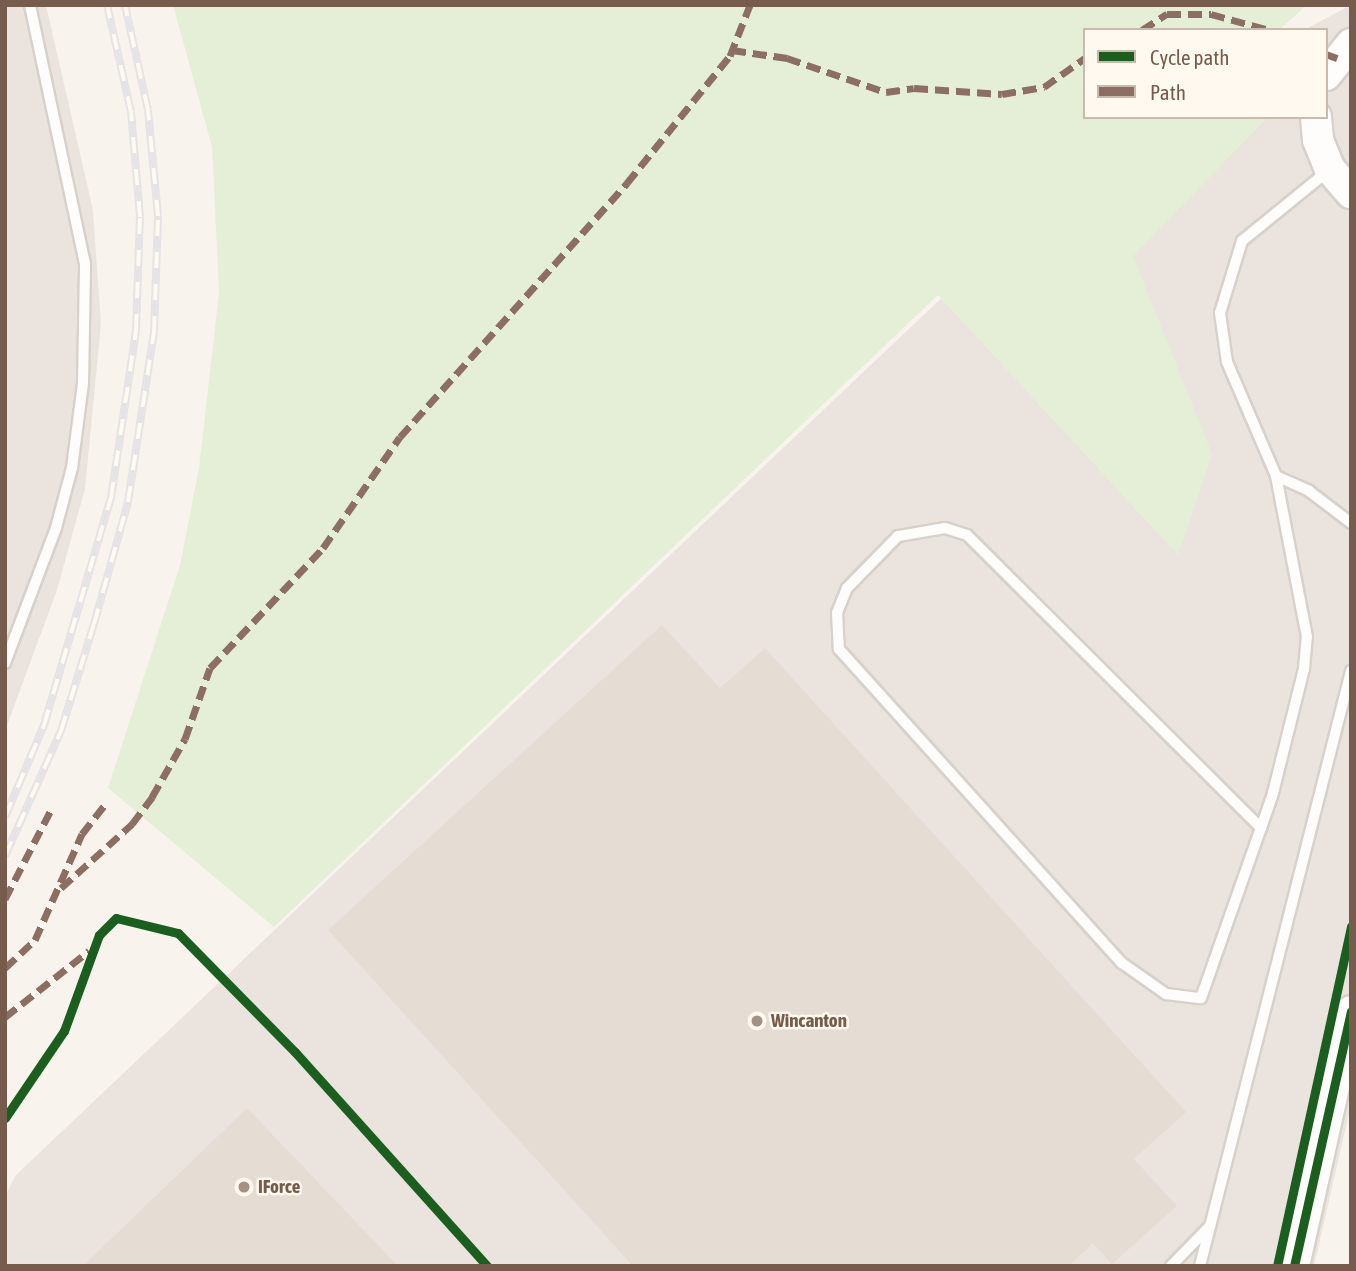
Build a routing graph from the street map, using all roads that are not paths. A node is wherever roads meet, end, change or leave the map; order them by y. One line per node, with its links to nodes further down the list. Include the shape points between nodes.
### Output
1 (30, 5): 9 (lane, via 85,264 83,383 72,468 56,528)
2 (1351, 44): 3 (street)
3 (1328, 73)
4 (1316, 119): 5 (street, via 1318,140)
5 (1330, 169): 6 (street); 7 (lane, via 1242,241 1220,313 1227,362)
6 (1351, 193)
7 (1276, 476): 8 (lane, via 1309,491); 11 (lane, via 1307,637 1304,669)
8 (1351, 523)
9 (5, 663)
10 (1351, 671): 13 (lane)
11 (1261, 828): 11 (lane, via 1201,998 1166,994 1122,962 839,649 837,613 847,588 898,536 945,528 967,535)
12 (1351, 1010): 16 (street)
13 (1212, 1224): 14 (lane); 15 (lane)
14 (1171, 1266)
15 (1200, 1266)
16 (1294, 1266)

